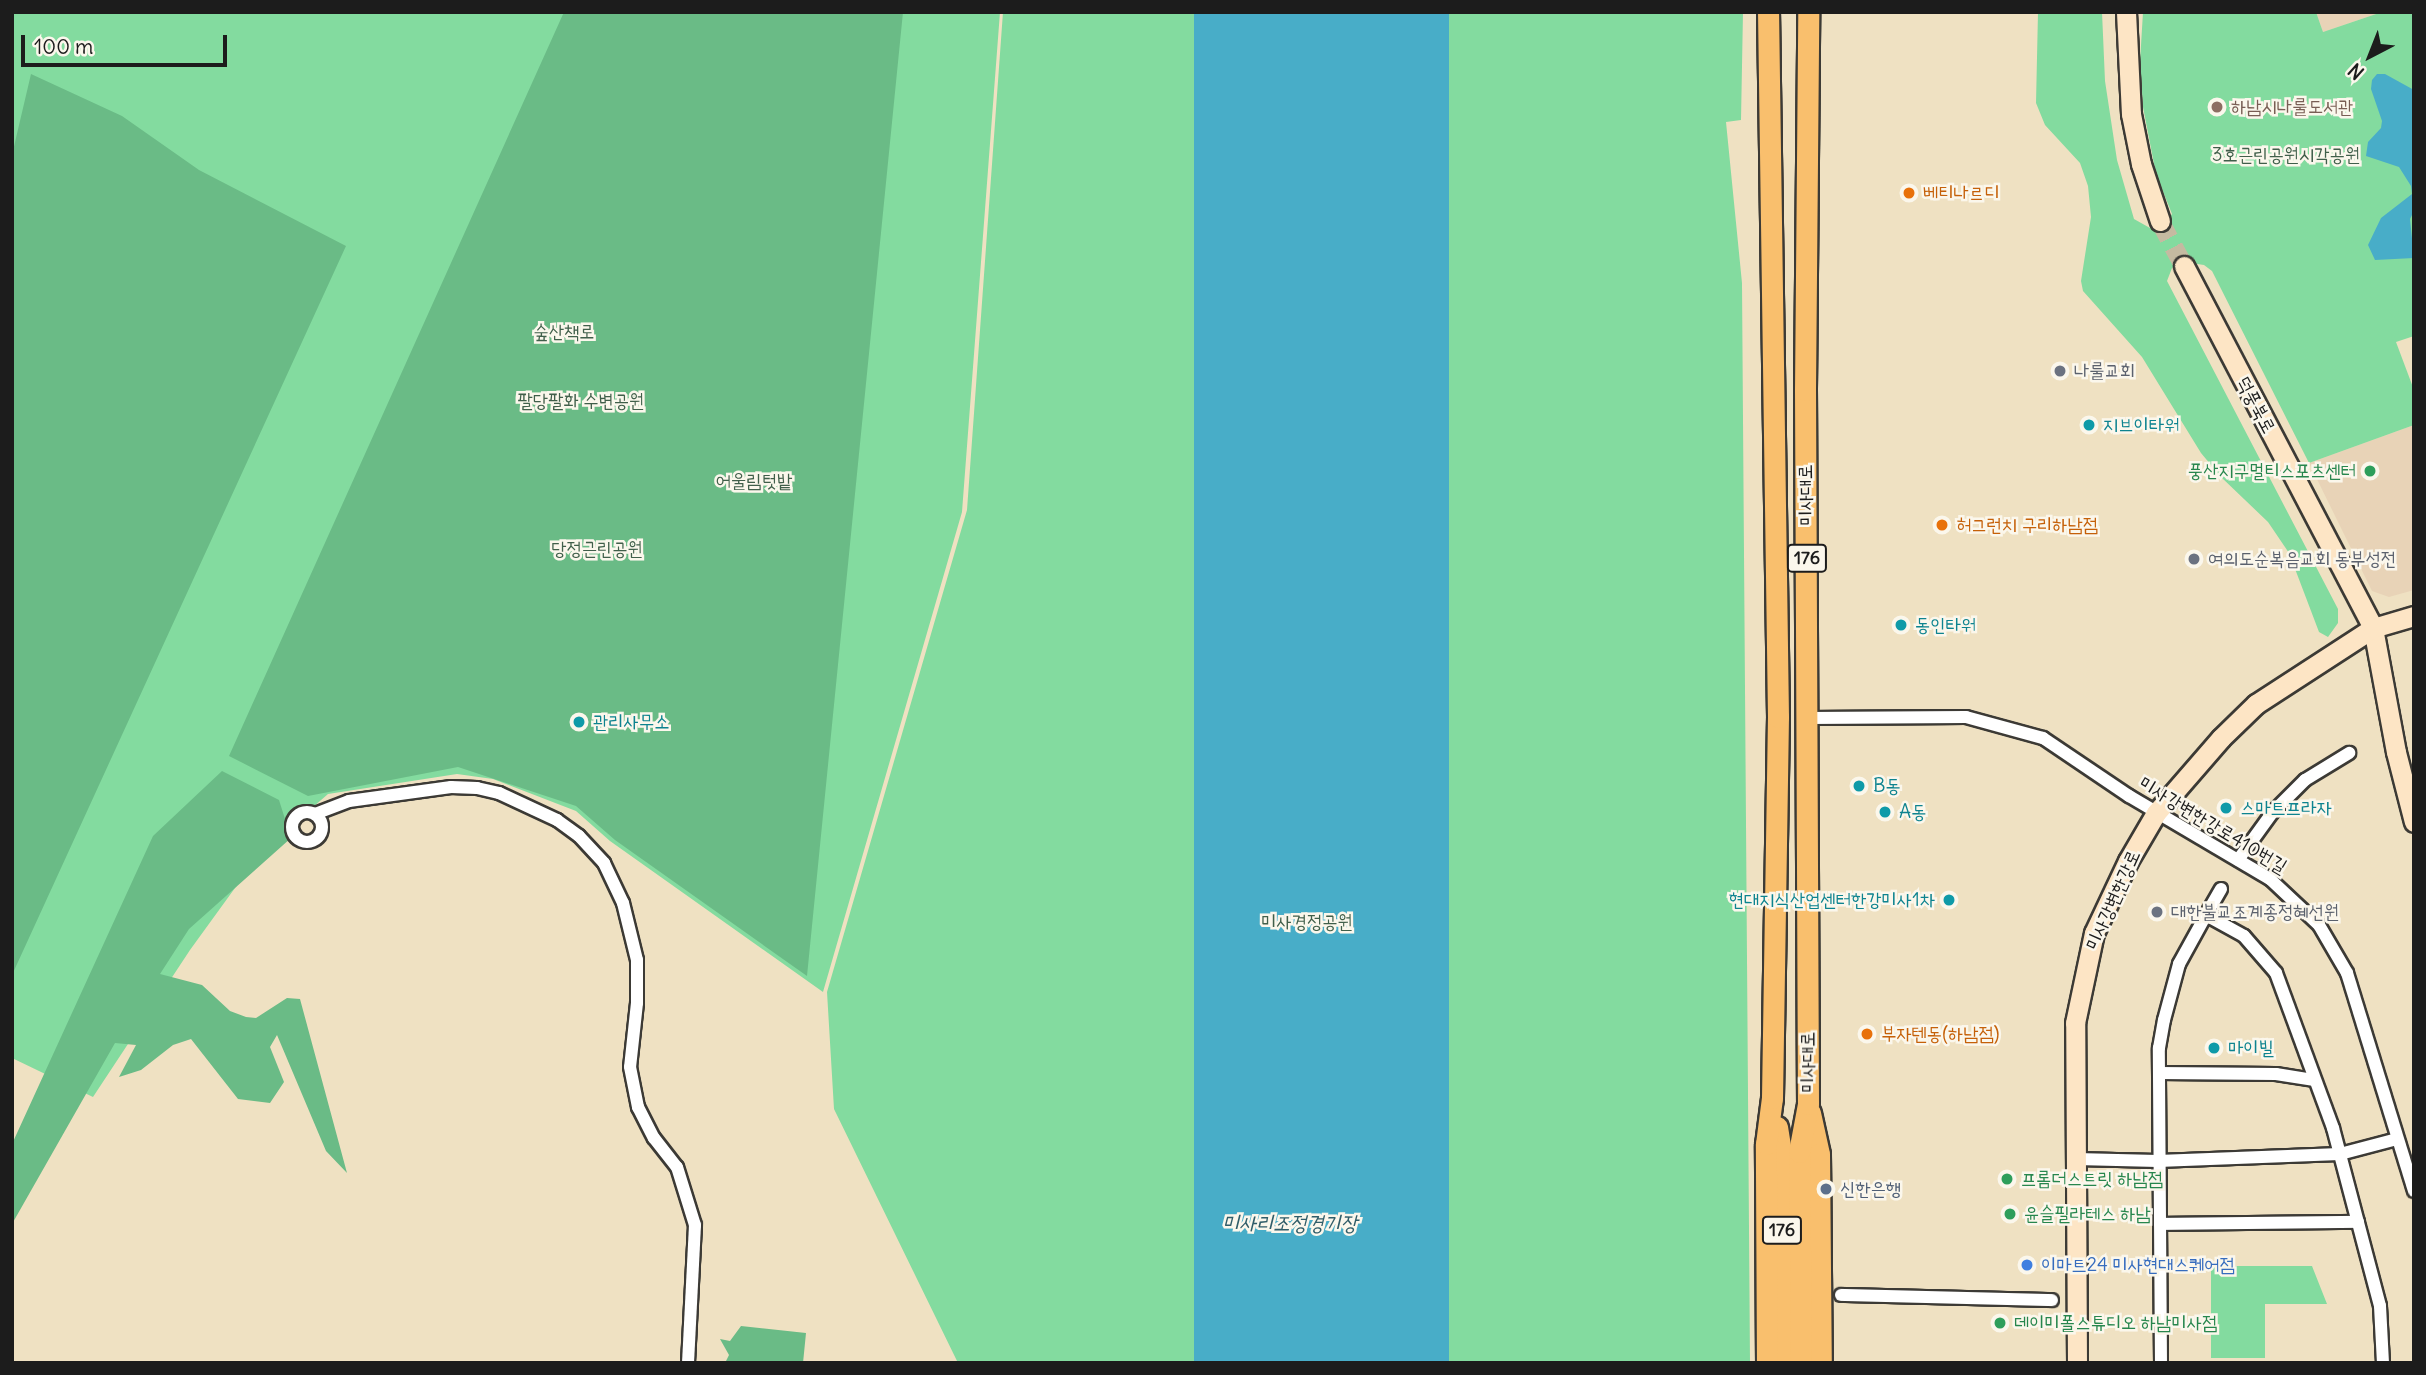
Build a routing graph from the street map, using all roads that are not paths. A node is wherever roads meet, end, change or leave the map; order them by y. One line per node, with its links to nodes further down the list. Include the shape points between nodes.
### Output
1 (1768, 12): 18 (main road, 미사대로 / 176, via 1778,716)
2 (1808, 12): 8 (main road, 미사대로 / 176)
3 (2126, 12): 4 (street, via 2131,114)
4 (2160, 221)
5 (2184, 267): 7 (street, 덕풍북로)
6 (2414, 616): 7 (street, 미사강변한강로)
7 (2373, 628): 10 (street, 미사강변한강로, via 2256,704); 12 (street, 덕풍북로)
8 (1808, 718): 10 (street, 미사강변한강로410번길, via 1966,717 2043,738); 19 (main road, 미사대로 / 176)
9 (2350, 753): 13 (street, via 2305,780 2272,813)
10 (2156, 813): 13 (street, 미사강변한강로410번길); 22 (street, 미사강변한강로, via 2128,861 2088,954 2075,1023)
11 (315, 814): 29 (street, via 349,802 452,787 477,788 499,793 557,820 604,863 623,903 637,960 630,1067 638,1107 677,1167 695,1225)
12 (2414, 822)
13 (2238, 860): 20 (street, 미사강변한강로410번길, via 2299,903 2334,949 2347,973)
14 (2221, 889): 15 (street)
15 (2206, 915): 16 (street, via 2179,964 2164,1020); 17 (street, via 2244,936 2276,973)
16 (2159, 1073): 17 (street, via 2276,1074); 23 (street)
17 (2315, 1080): 21 (street)
18 (1772, 1098): 30 (main road, 미사대로, via 1766,1144); 31 (main road, 미사대로 / 176, via 1781,1150)
19 (1808, 1104): 32 (main road, 미사대로 / 176, via 1799,1152); 33 (main road, 미사대로, via 1819,1154)
20 (2397, 1139): 21 (street); 24 (street, 미사강변한강로410번길)
21 (2340, 1154): 23 (street); 25 (street)
22 (2076, 1159): 23 (street); 34 (street, 미사강변한강로)
23 (2158, 1161): 26 (street)
24 (2414, 1191)
25 (2358, 1222): 26 (street); 36 (street, via 2380,1306)
26 (2160, 1224): 35 (street)
27 (1841, 1295): 28 (street)
28 (2052, 1300)
29 (688, 1363)
30 (1767, 1363)
31 (1783, 1363)
32 (1801, 1363)
33 (1821, 1363)
34 (2077, 1363)
35 (2161, 1363)
36 (2383, 1363)

